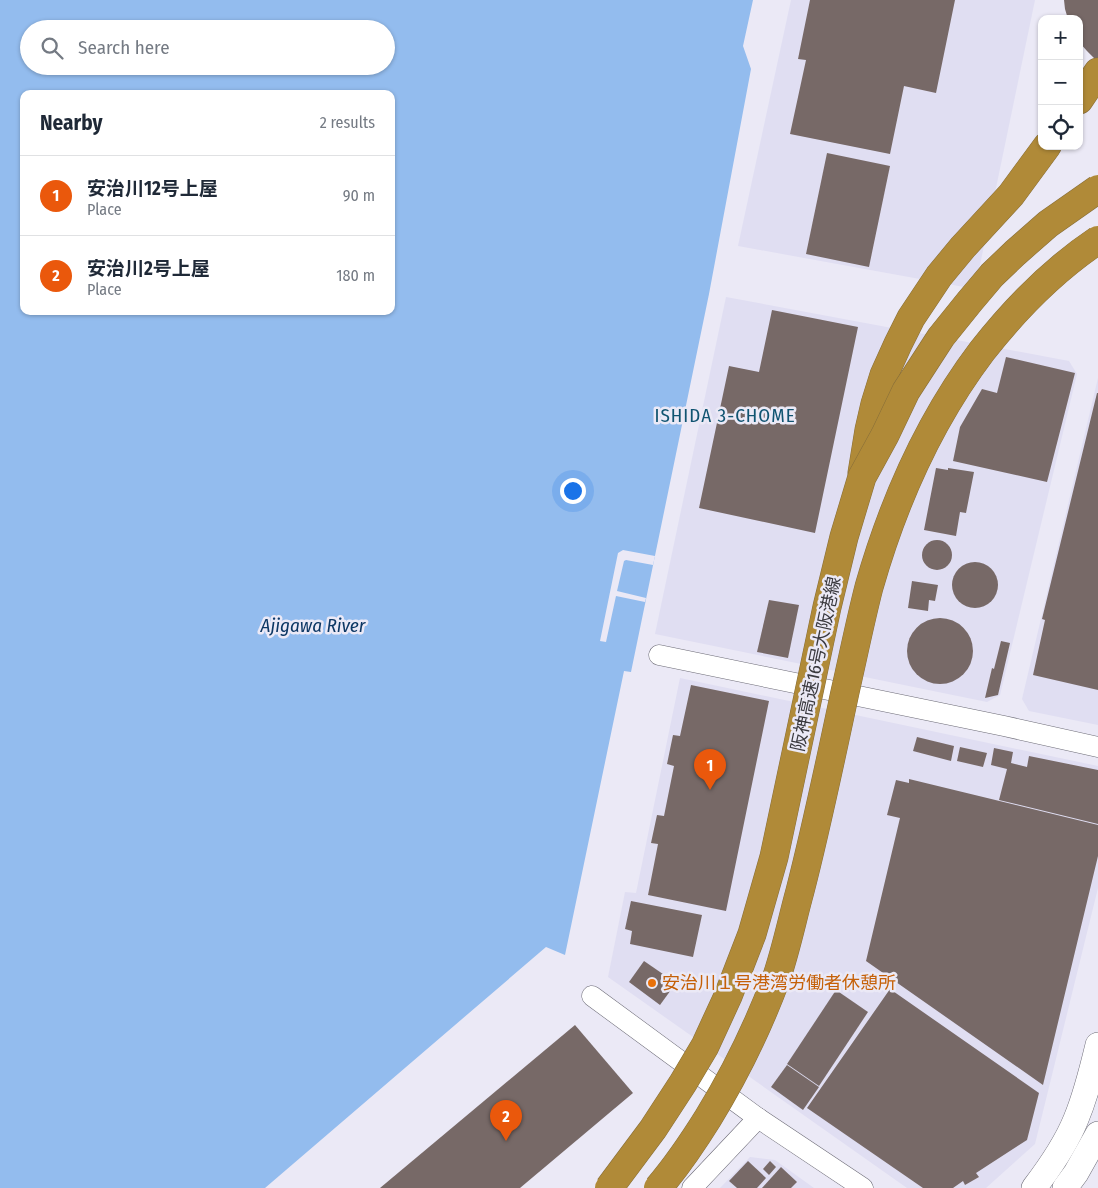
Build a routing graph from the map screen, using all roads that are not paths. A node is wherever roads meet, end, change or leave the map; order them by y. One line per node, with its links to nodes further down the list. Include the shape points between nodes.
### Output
1 (1098, 72): 2 (highway)
2 (1083, 94)
3 (1044, 150): 6 (highway, via 1011,195 939,276 911,318 884,375 875,404)
4 (1098, 189): 6 (highway, 阪神高速16号大阪港線, bridge, via 1014,253 970,301 941,337 906,391)
5 (1098, 240): 14 (highway, 阪神高速16号大阪港線, bridge, via 1051,276 1016,310 953,392 920,454 892,518 870,586 812,846 775,979 755,1031 722,1096)
6 (862, 477): 13 (highway, 阪神高速16号大阪港線, bridge, via 827,606 774,857 752,934 705,1046 653,1129)
7 (659, 656): 8 (street)
8 (1098, 747)
9 (592, 996): 11 (street)
10 (1098, 1045): 17 (street, via 1076,1120)
11 (758, 1118): 15 (street); 16 (street)
12 (1098, 1134): 18 (street)
13 (609, 1188)
14 (658, 1188)
15 (692, 1188)
16 (863, 1188)
17 (1034, 1188)
18 (1065, 1188)

